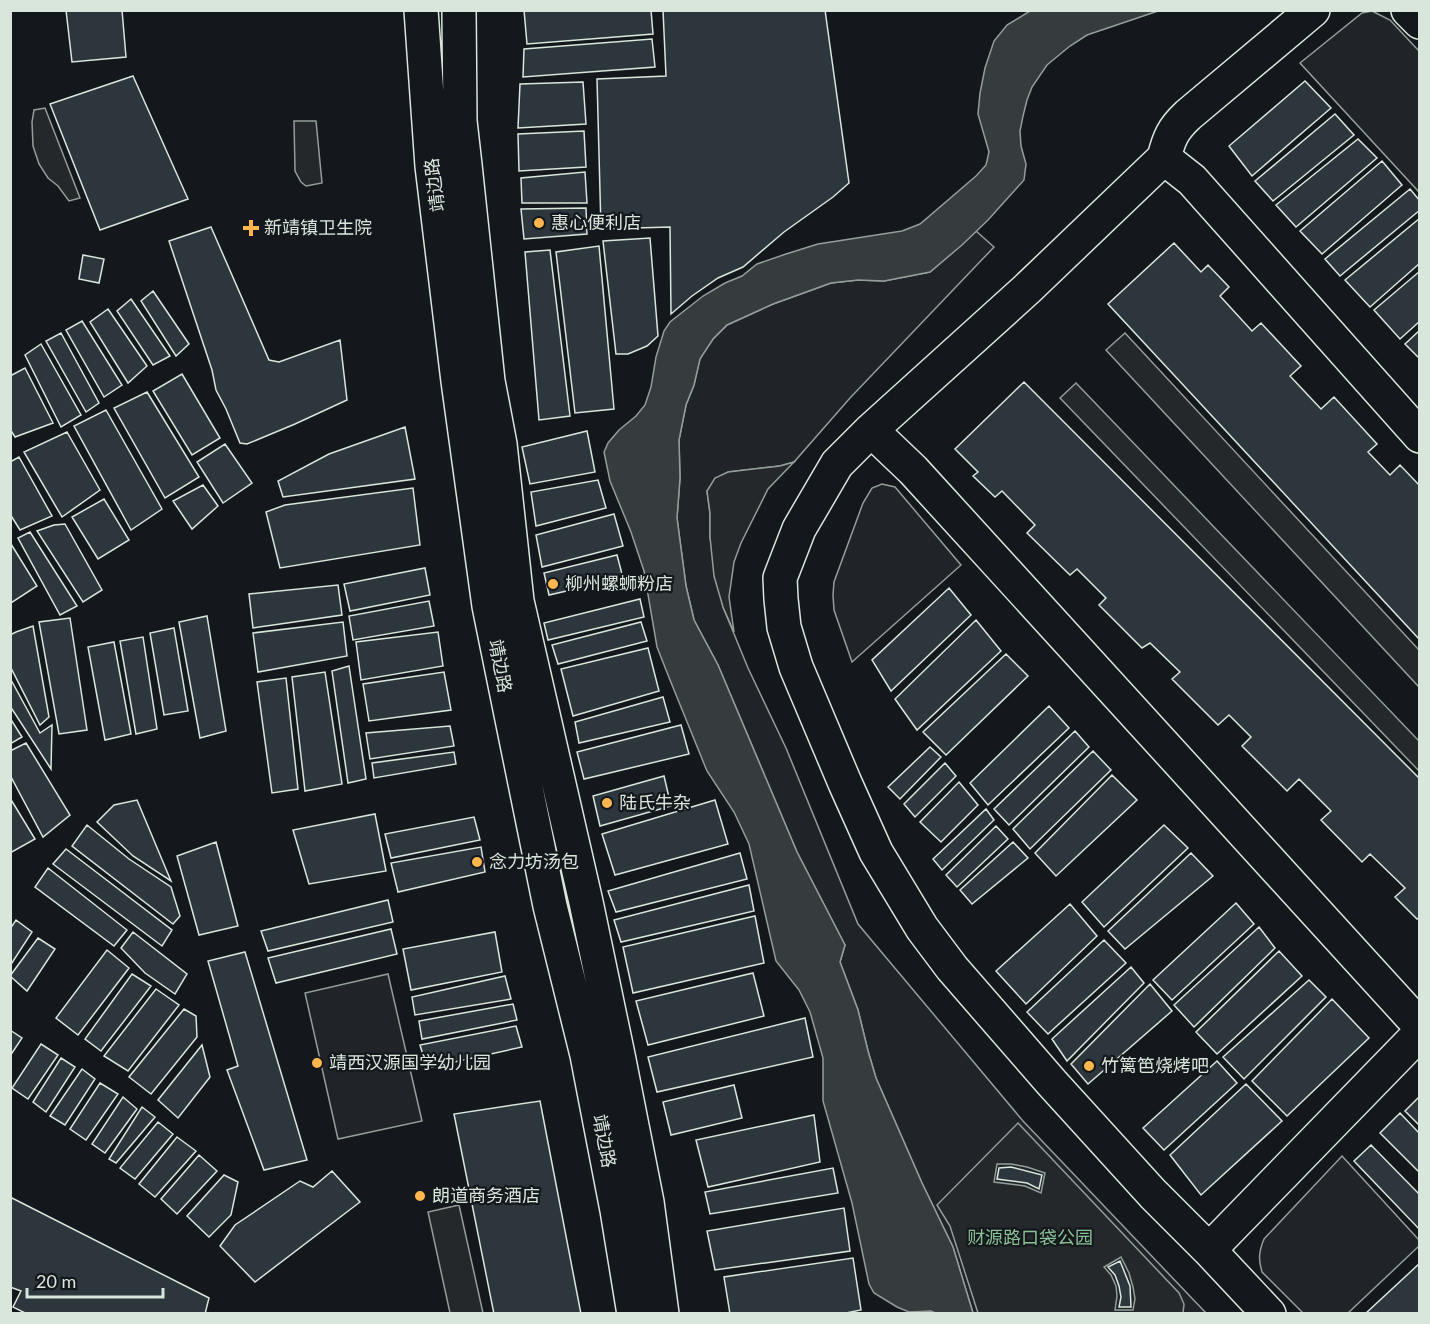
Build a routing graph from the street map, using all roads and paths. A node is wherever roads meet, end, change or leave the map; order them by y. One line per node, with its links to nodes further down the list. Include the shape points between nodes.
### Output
1 (421, 10): 12 (street, 靖边路, via 432,166 489,606 550,906 587,1054)
2 (459, 10): 13 (street, 靖边路, via 460,121 517,601 618,1055 647,1202)
3 (1313, 10): 6 (street, via 1177,125)
4 (1408, 10): 5 (street)
5 (1419, 22)
6 (1164, 158): 7 (street); 8 (street, via 1192,180)
7 (871, 430): 9 (street, via 913,470); 11 (street, via 837,464 799,529 780,578 784,627 796,667 876,852 922,928 1052,1083)
8 (1419, 436)
9 (1419, 1026)
10 (1419, 1033): 11 (street)
11 (1209, 1250): 14 (street)
12 (634, 1314)
13 (662, 1314)
14 (1269, 1314)

